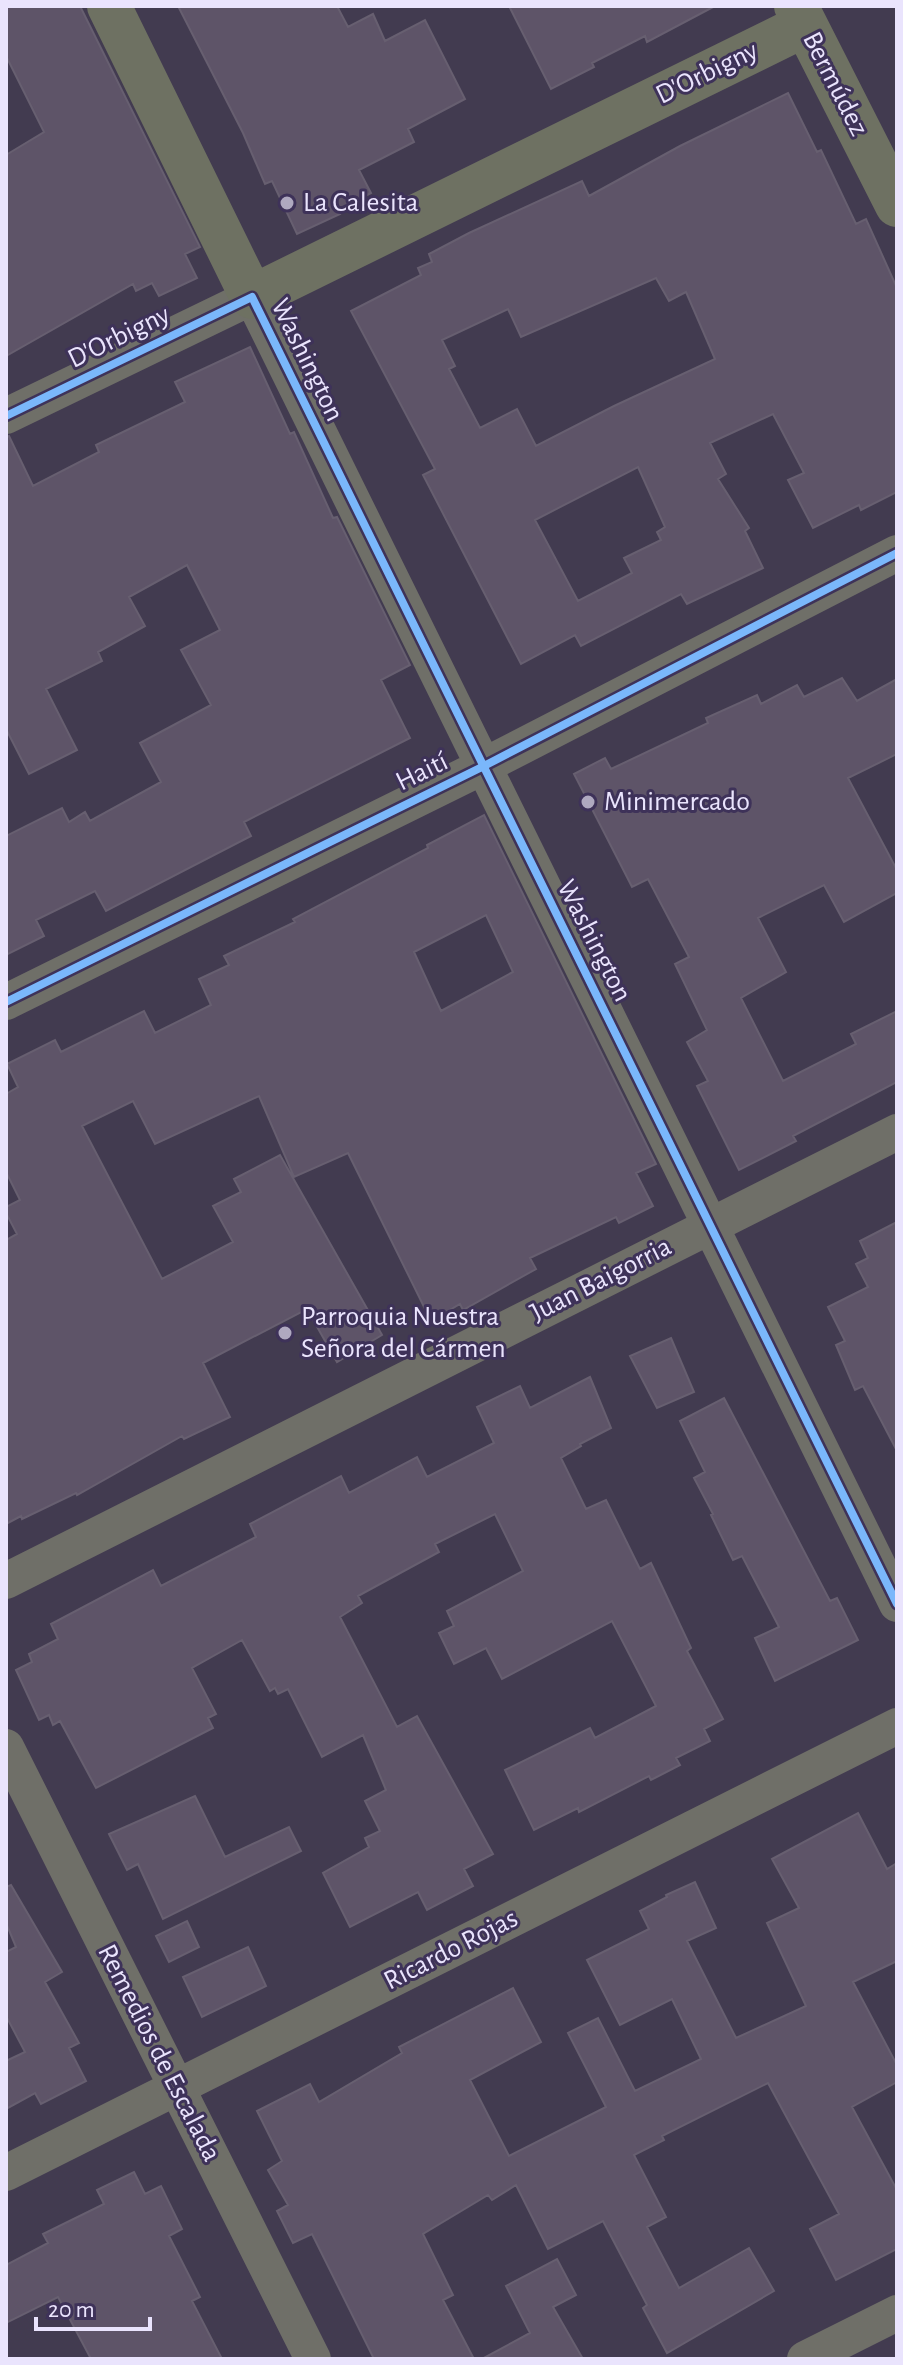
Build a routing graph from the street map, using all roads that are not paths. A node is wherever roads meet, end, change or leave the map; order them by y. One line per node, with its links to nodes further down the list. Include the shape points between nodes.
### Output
1 (109, 6): 4 (main road, Washington)
2 (800, 16): 3 (main road, Bermúdez); 4 (main road, D'Orbigny)
3 (897, 205)
4 (252, 297): 5 (street, D'Orbigny); 7 (street, Washington)
5 (6, 416)
6 (897, 553): 7 (street, Haití)
7 (482, 767): 8 (street, Haití); 10 (street, Washington)
8 (6, 1002)
9 (897, 1132): 10 (street, Juan Baigorria)
10 (711, 1224): 11 (street, Juan Baigorria); 12 (street, Washington)
11 (6, 1581)
12 (897, 1604)
13 (897, 1726): 15 (street, Ricardo Rojas)
14 (6, 1747): 15 (street, Remedios de Escalada)
15 (177, 2087): 16 (street, Ricardo Rojas); 18 (street, Remedios de Escalada)
16 (6, 2173)
17 (897, 2313): 19 (street)
18 (313, 2359)
19 (805, 2359)

